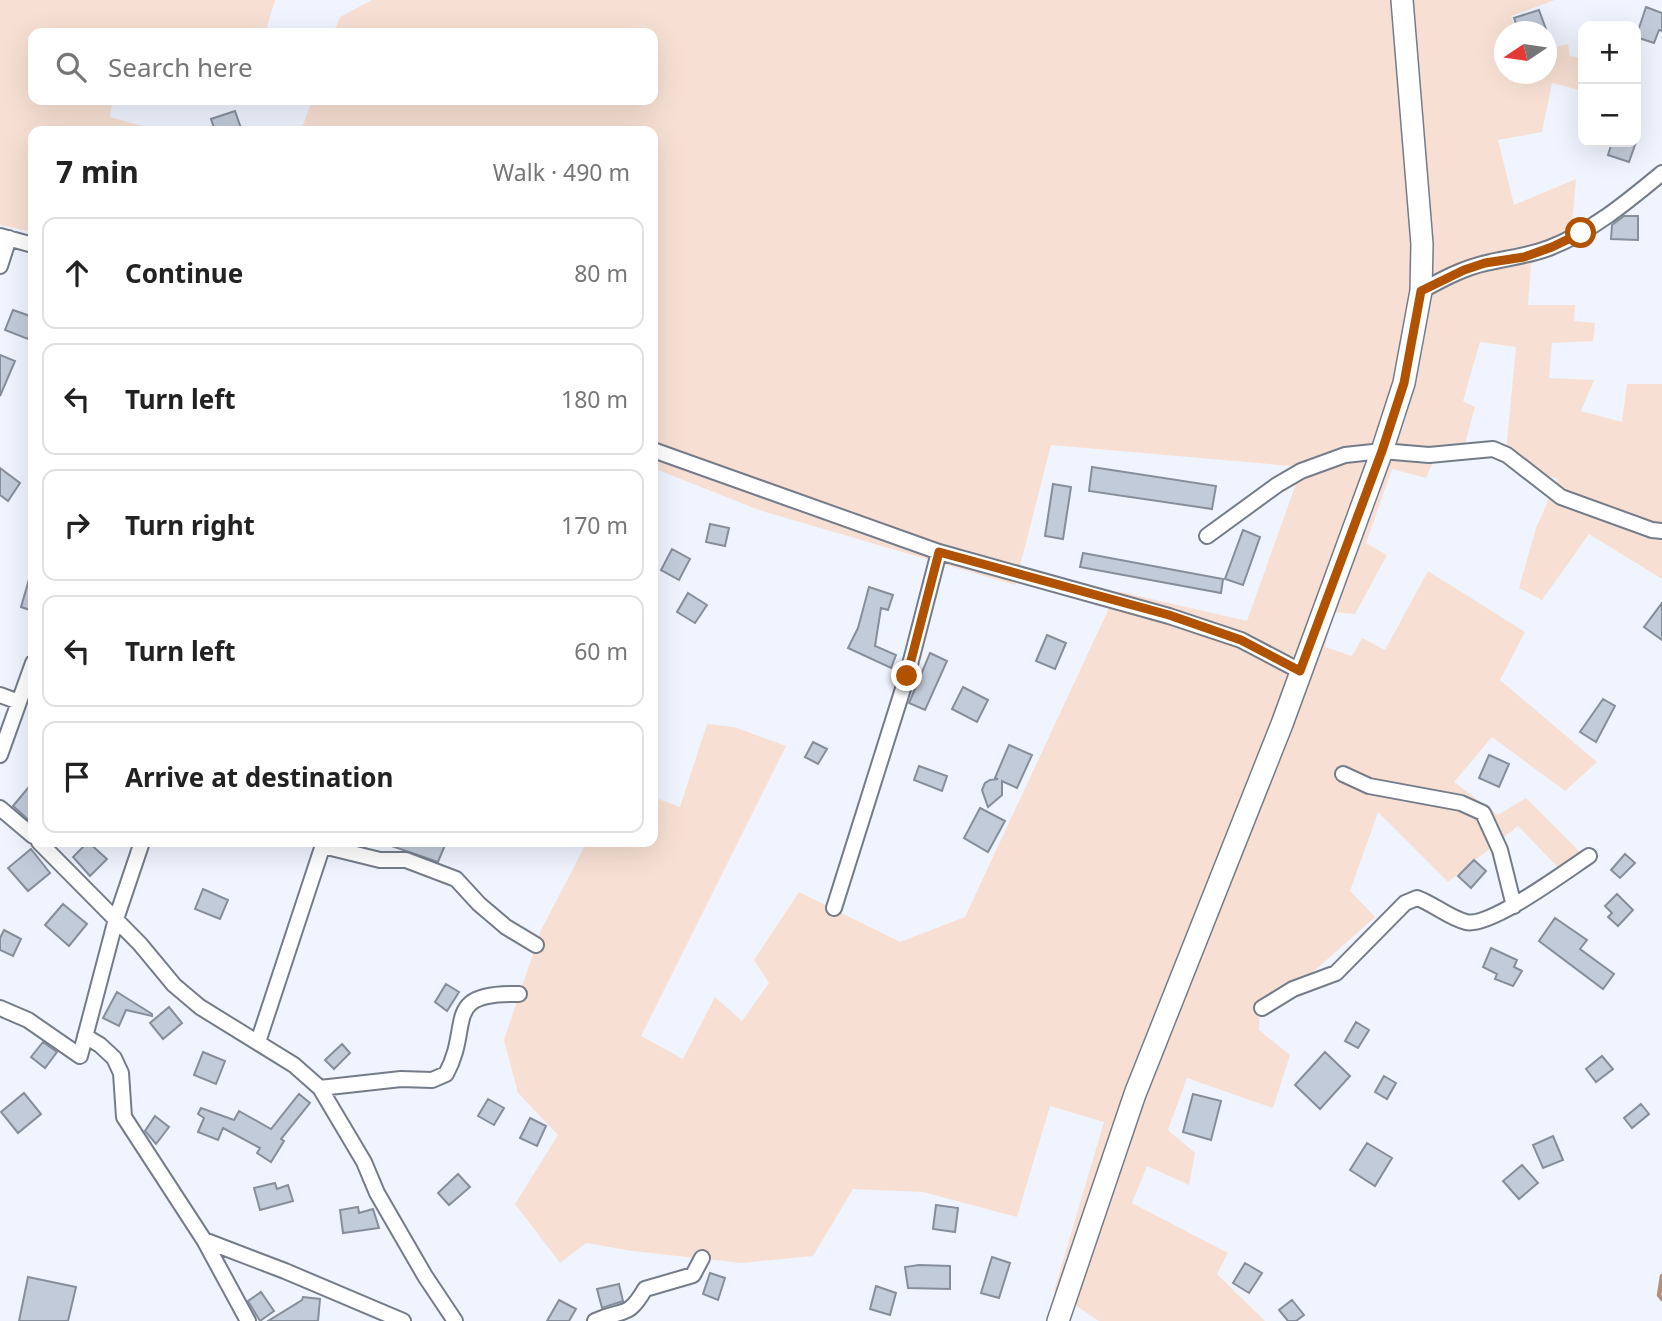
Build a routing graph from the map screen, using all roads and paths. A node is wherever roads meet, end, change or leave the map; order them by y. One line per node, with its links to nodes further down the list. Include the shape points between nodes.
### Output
1 (1402, 0): 6 (main road, via 1422,244)
2 (1662, 173): 6 (street, via 1581,233 1524,257 1464,270)
3 (5, 237): 4 (street); 5 (street)
4 (28, 243)
5 (0, 266)
6 (1421, 291): 7 (main road, via 1404,383)
7 (1382, 451): 9 (street, via 1429,455 1493,449 1561,497); 10 (street, via 1345,455 1301,471); 12 (main road)
8 (658, 452): 11 (street)
9 (1659, 533)
10 (1207, 536)
11 (939, 552): 12 (street, via 1169,615 1241,640); 26 (street, via 907,676)
12 (1300, 671): 41 (main road, via 1135,1094)
13 (28, 677): 15 (street)
14 (0, 695): 15 (street)
15 (19, 702): 16 (street)
16 (0, 755)
17 (1343, 774): 25 (street, via 1369,786 1461,803 1483,813 1500,850)
18 (0, 808): 19 (street)
19 (28, 832)
20 (44, 847): 27 (street)
21 (140, 847): 27 (street)
22 (322, 847): 33 (street)
23 (334, 847): 28 (street, via 380,860 406,860 456,878 506,928)
24 (1589, 856): 25 (street)
25 (1514, 906): 31 (street, via 1476,923 1464,922 1417,898 1405,903 1336,973 1293,989)
26 (834, 908)
27 (116, 919): 32 (street); 33 (street, via 174,985 200,1007)
28 (536, 945)
29 (519, 994): 34 (street, via 495,993 468,1004 446,1074 432,1080)
30 (0, 1008): 32 (street, via 28,1020 80,1056)
31 (1262, 1008)
32 (85, 1036): 35 (street, via 114,1058 121,1073 124,1117)
33 (258, 1042): 34 (street)
34 (320, 1088): 39 (street)
35 (204, 1240): 37 (street); 38 (street)
36 (702, 1258): 40 (street, via 693,1275 645,1289 634,1307)
37 (248, 1321)
38 (404, 1321)
39 (455, 1321)
40 (595, 1321)
41 (1058, 1321)

